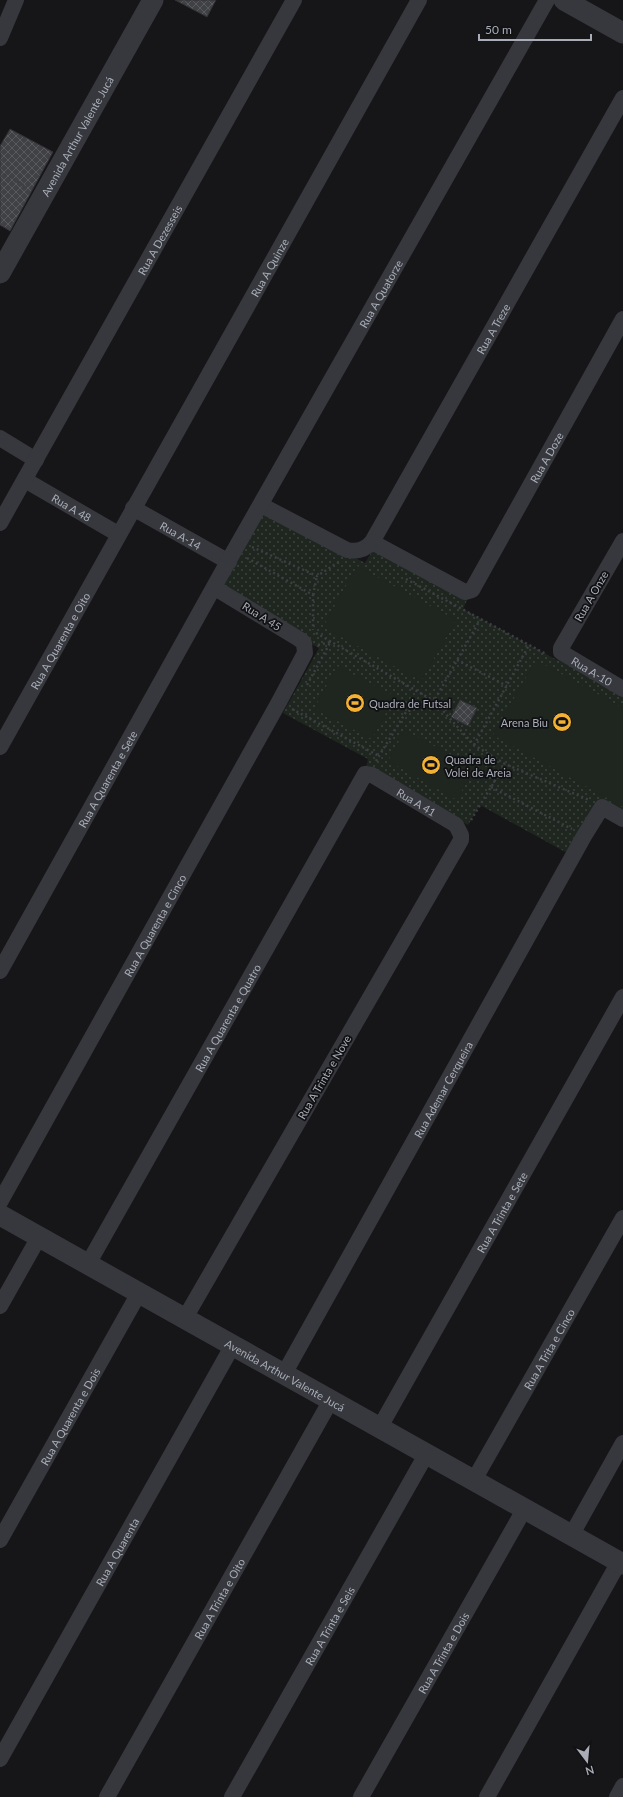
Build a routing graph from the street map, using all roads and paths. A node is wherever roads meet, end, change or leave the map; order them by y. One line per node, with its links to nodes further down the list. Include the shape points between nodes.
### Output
1 (16, 0): 9 (street)
2 (153, 0): 12 (street, Avenida Arthur Valente Jucá)
3 (294, 0): 16 (street, Rua A Dezesseis)
4 (419, 0): 19 (street, Rua A Quinze)
5 (547, 0): 18 (street, Rua A Quatorze)
6 (564, 0): 7 (street)
7 (589, 6): 8 (street)
8 (623, 33)
9 (0, 38)
10 (623, 98): 23 (street, Rua A Treze)
11 (0, 172): 12 (path)
12 (42, 195): 13 (street, Avenida Arthur Valente Jucá)
13 (0, 273)
14 (623, 319): 23 (street, Rua A Doze, via 472,590 465,592)
15 (0, 438): 16 (street)
16 (36, 460): 17 (street, Rua A Dezesseis)
17 (25, 480): 20 (street, Rua A Dezesseis); 21 (street, Rua A 48)
18 (261, 505): 24 (street, Rua A Quatorze); 25 (street)
19 (133, 508): 21 (street, Rua A Quinze); 24 (street, Rua A-14)
20 (0, 523)
21 (118, 534): 44 (street, Rua A Quarenta e Oito)
22 (623, 541): 34 (street, Rua A Onze, via 561,648)
23 (372, 542): 25 (street, Rua A Treze, via 367,548)
24 (235, 552): 26 (path); 28 (street, Rua A Quatorze); 29 (path)
25 (355, 552): 26 (path)
26 (318, 576): 29 (path)
27 (404, 578): 30 (path)
28 (215, 588): 33 (street, Rua A 45, via 299,639); 53 (street, Rua A Quarenta e Sete)
29 (313, 595): 31 (path, via 312,631)
30 (480, 620): 32 (path); 35 (path)
31 (331, 641): 37 (path); 39 (path)
32 (529, 645): 34 (path); 36 (path)
33 (305, 648): 40 (street, Rua A Quarenta e Cinco, via 305,653)
34 (555, 654): 38 (street, Rua A-10)
35 (457, 660): 36 (path); 39 (path)
36 (507, 686): 43 (path)
37 (305, 689)
38 (623, 689)
39 (434, 701): 43 (path); 45 (path, via 406,712)
40 (280, 702): 42 (path); 55 (street, Rua A Quarenta e Cinco)
41 (298, 703): 42 (path)
42 (294, 710): 45 (path)
43 (474, 746): 46 (path)
44 (0, 747)
45 (379, 756): 47 (path)
46 (505, 764): 48 (path); 49 (path)
47 (368, 773): 51 (street, Rua A 41, via 456,825); 59 (street, Rua A Quarenta e Quatro, via 365,774)
48 (491, 787): 51 (path); 52 (path)
49 (604, 807): 50 (street); 52 (street, Rua Ademar Cerqueira)
50 (623, 819)
51 (462, 835): 62 (street, Rua A Trinta e Nove)
52 (584, 836): 64 (street, Rua Ademar Cerqueira)
53 (0, 971)
54 (623, 997): 66 (street, Rua A Trinta e Sete)
55 (0, 1202)
56 (0, 1215): 58 (street, Avenida Arthur Valente Jucá)
57 (623, 1218): 69 (street, Rua A Trita e Cinco)
58 (39, 1237): 59 (street, Avenida Arthur Valente Jucá); 61 (street)
59 (88, 1264): 60 (street, Avenida Arthur Valente Jucá)
60 (139, 1293): 62 (street, Avenida Arthur Valente Jucá); 72 (street, Rua A Quarenta e Dois)
61 (0, 1306)
62 (185, 1318): 63 (street, Avenida Arthur Valente Jucá)
63 (233, 1345): 64 (street, Avenida Arthur Valente Jucá); 74 (street, Rua A Quarenta)
64 (284, 1374): 65 (street, Avenida Arthur Valente Jucá)
65 (331, 1400): 66 (street, Avenida Arthur Valente Jucá); 76 (street, Rua A Trinta e Oito)
66 (380, 1427): 68 (street, Avenida Arthur Valente Jucá)
67 (623, 1443): 71 (street)
68 (427, 1453): 69 (street, Avenida Arthur Valente Jucá); 77 (street, Rua A Trinta e Seis)
69 (474, 1480): 70 (street, Avenida Arthur Valente Jucá)
70 (525, 1508): 71 (street, Avenida Arthur Valente Jucá); 78 (street, Rua A Trinta e Dois)
71 (572, 1534): 73 (street, Avenida Arthur Valente Jucá)
72 (0, 1540)
73 (621, 1563): 79 (street)
74 (0, 1759)
75 (623, 1786): 80 (street)
76 (107, 1797)
77 (232, 1797)
78 (361, 1797)
79 (487, 1797)
80 (617, 1797)

